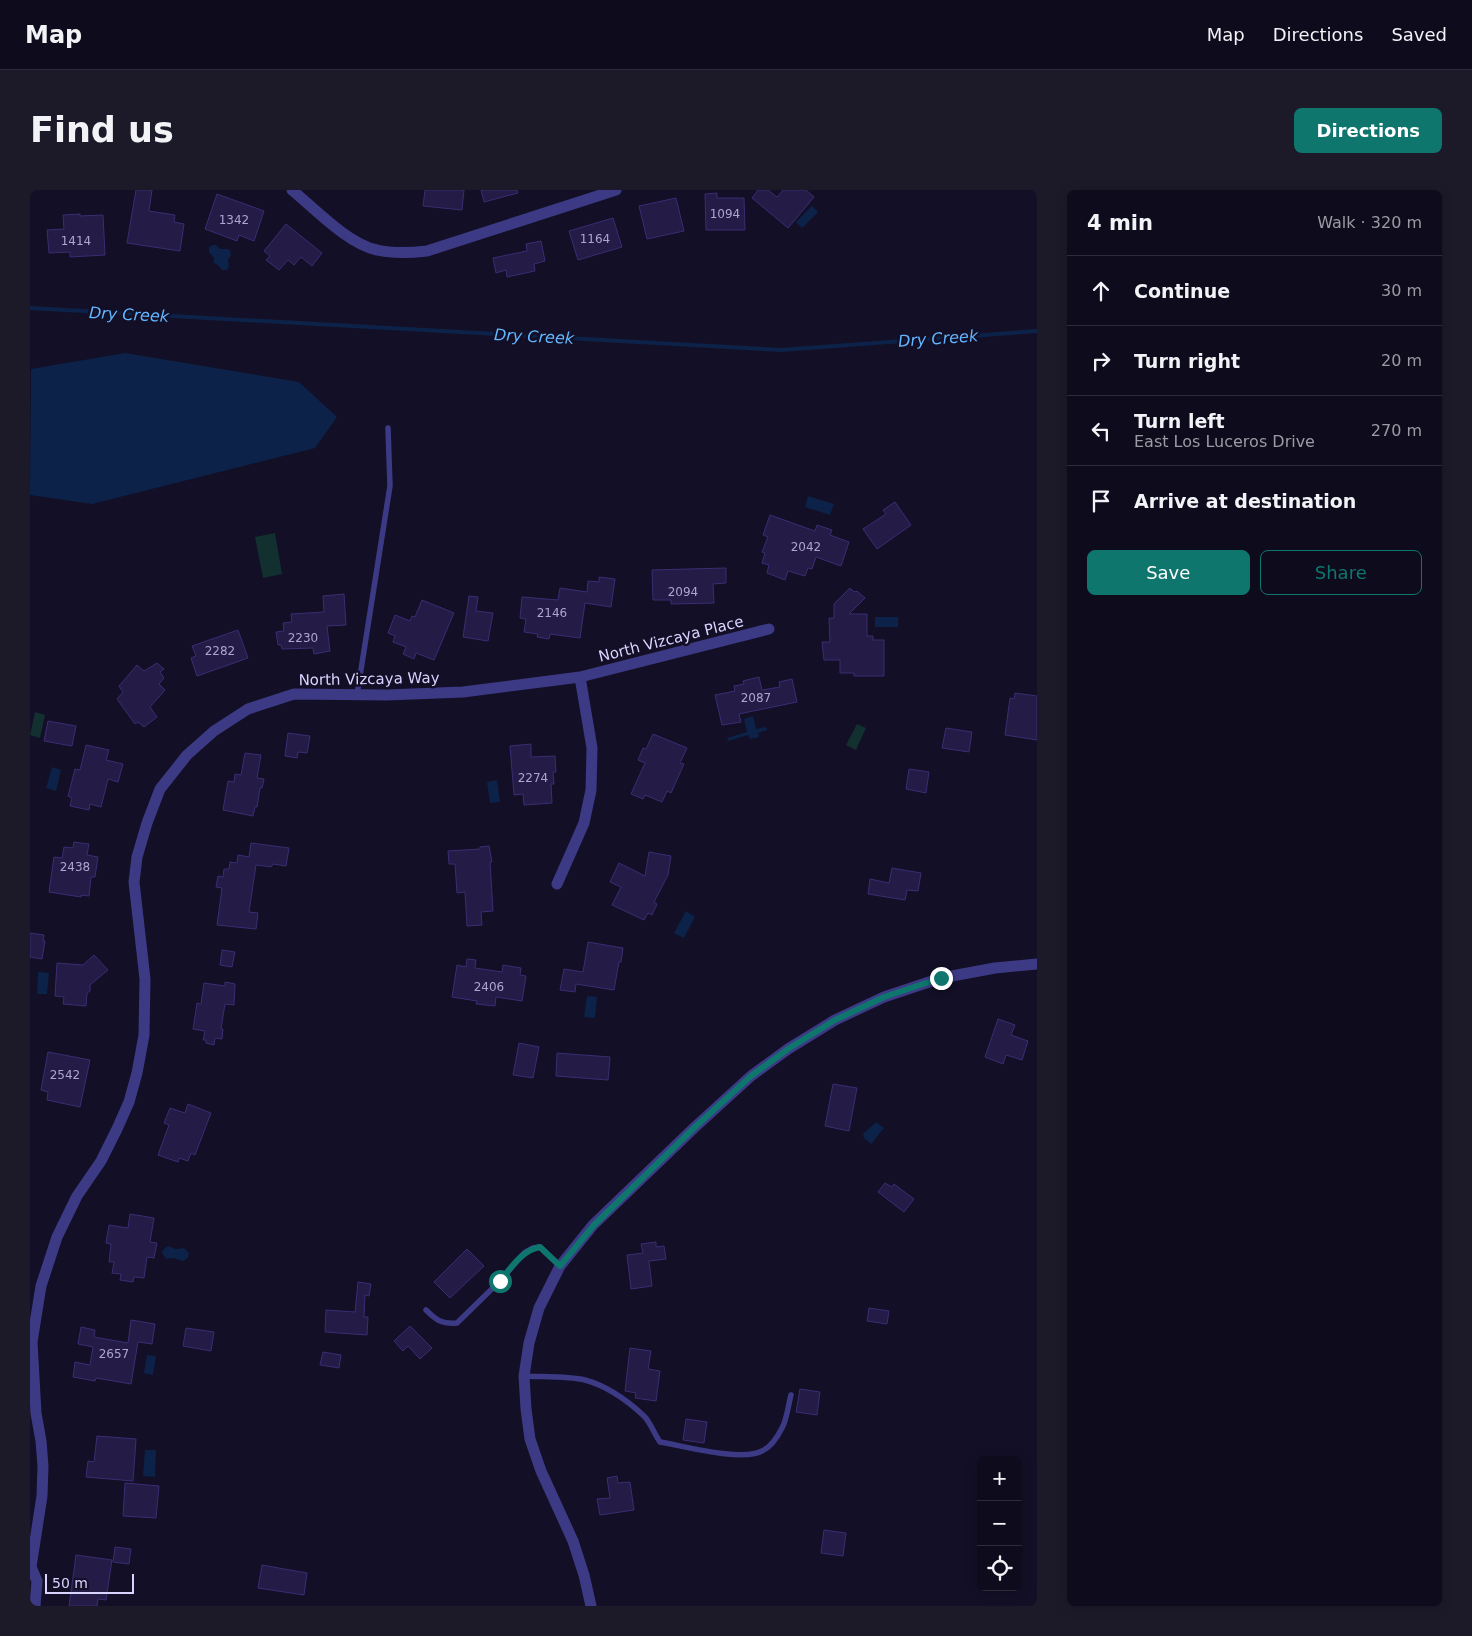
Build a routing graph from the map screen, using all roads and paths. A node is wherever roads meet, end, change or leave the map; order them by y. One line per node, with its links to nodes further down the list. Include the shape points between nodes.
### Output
1 (292, 190): 2 (street, via 358,244 401,254 427,251)
2 (609, 191)
3 (388, 428): 6 (lane, via 390,486)
4 (769, 630): 5 (street, North Vizcaya Place)
5 (580, 677): 6 (street, North Vizcaya Way, via 463,692); 7 (street, via 592,748 591,790 584,822)
6 (357, 695): 13 (street, North Vizcaya Way, via 294,694 248,710 214,731 187,756 160,789 147,823 134,882 145,979 144,1034 137,1073 117,1129 57,1237 41,1286 32,1342 43,1466 42,1496)
7 (557, 884)
8 (1037, 964): 9 (street, via 941,978 884,997 835,1020 788,1049 751,1076 695,1127 594,1225)
9 (560, 1266): 10 (lane, via 540,1247 533,1248 524,1253 457,1323 444,1324); 11 (street, via 540,1308 529,1343)
10 (426, 1310)
11 (524, 1376): 12 (lane, via 584,1380 601,1386 646,1418 660,1442 738,1455 763,1451 774,1441 783,1427); 15 (street, via 530,1439 541,1472 573,1541)
12 (790, 1395)
13 (31, 1568): 14 (street, North Vizcaya Way, via 37,1581)
14 (35, 1606)
15 (591, 1606)

